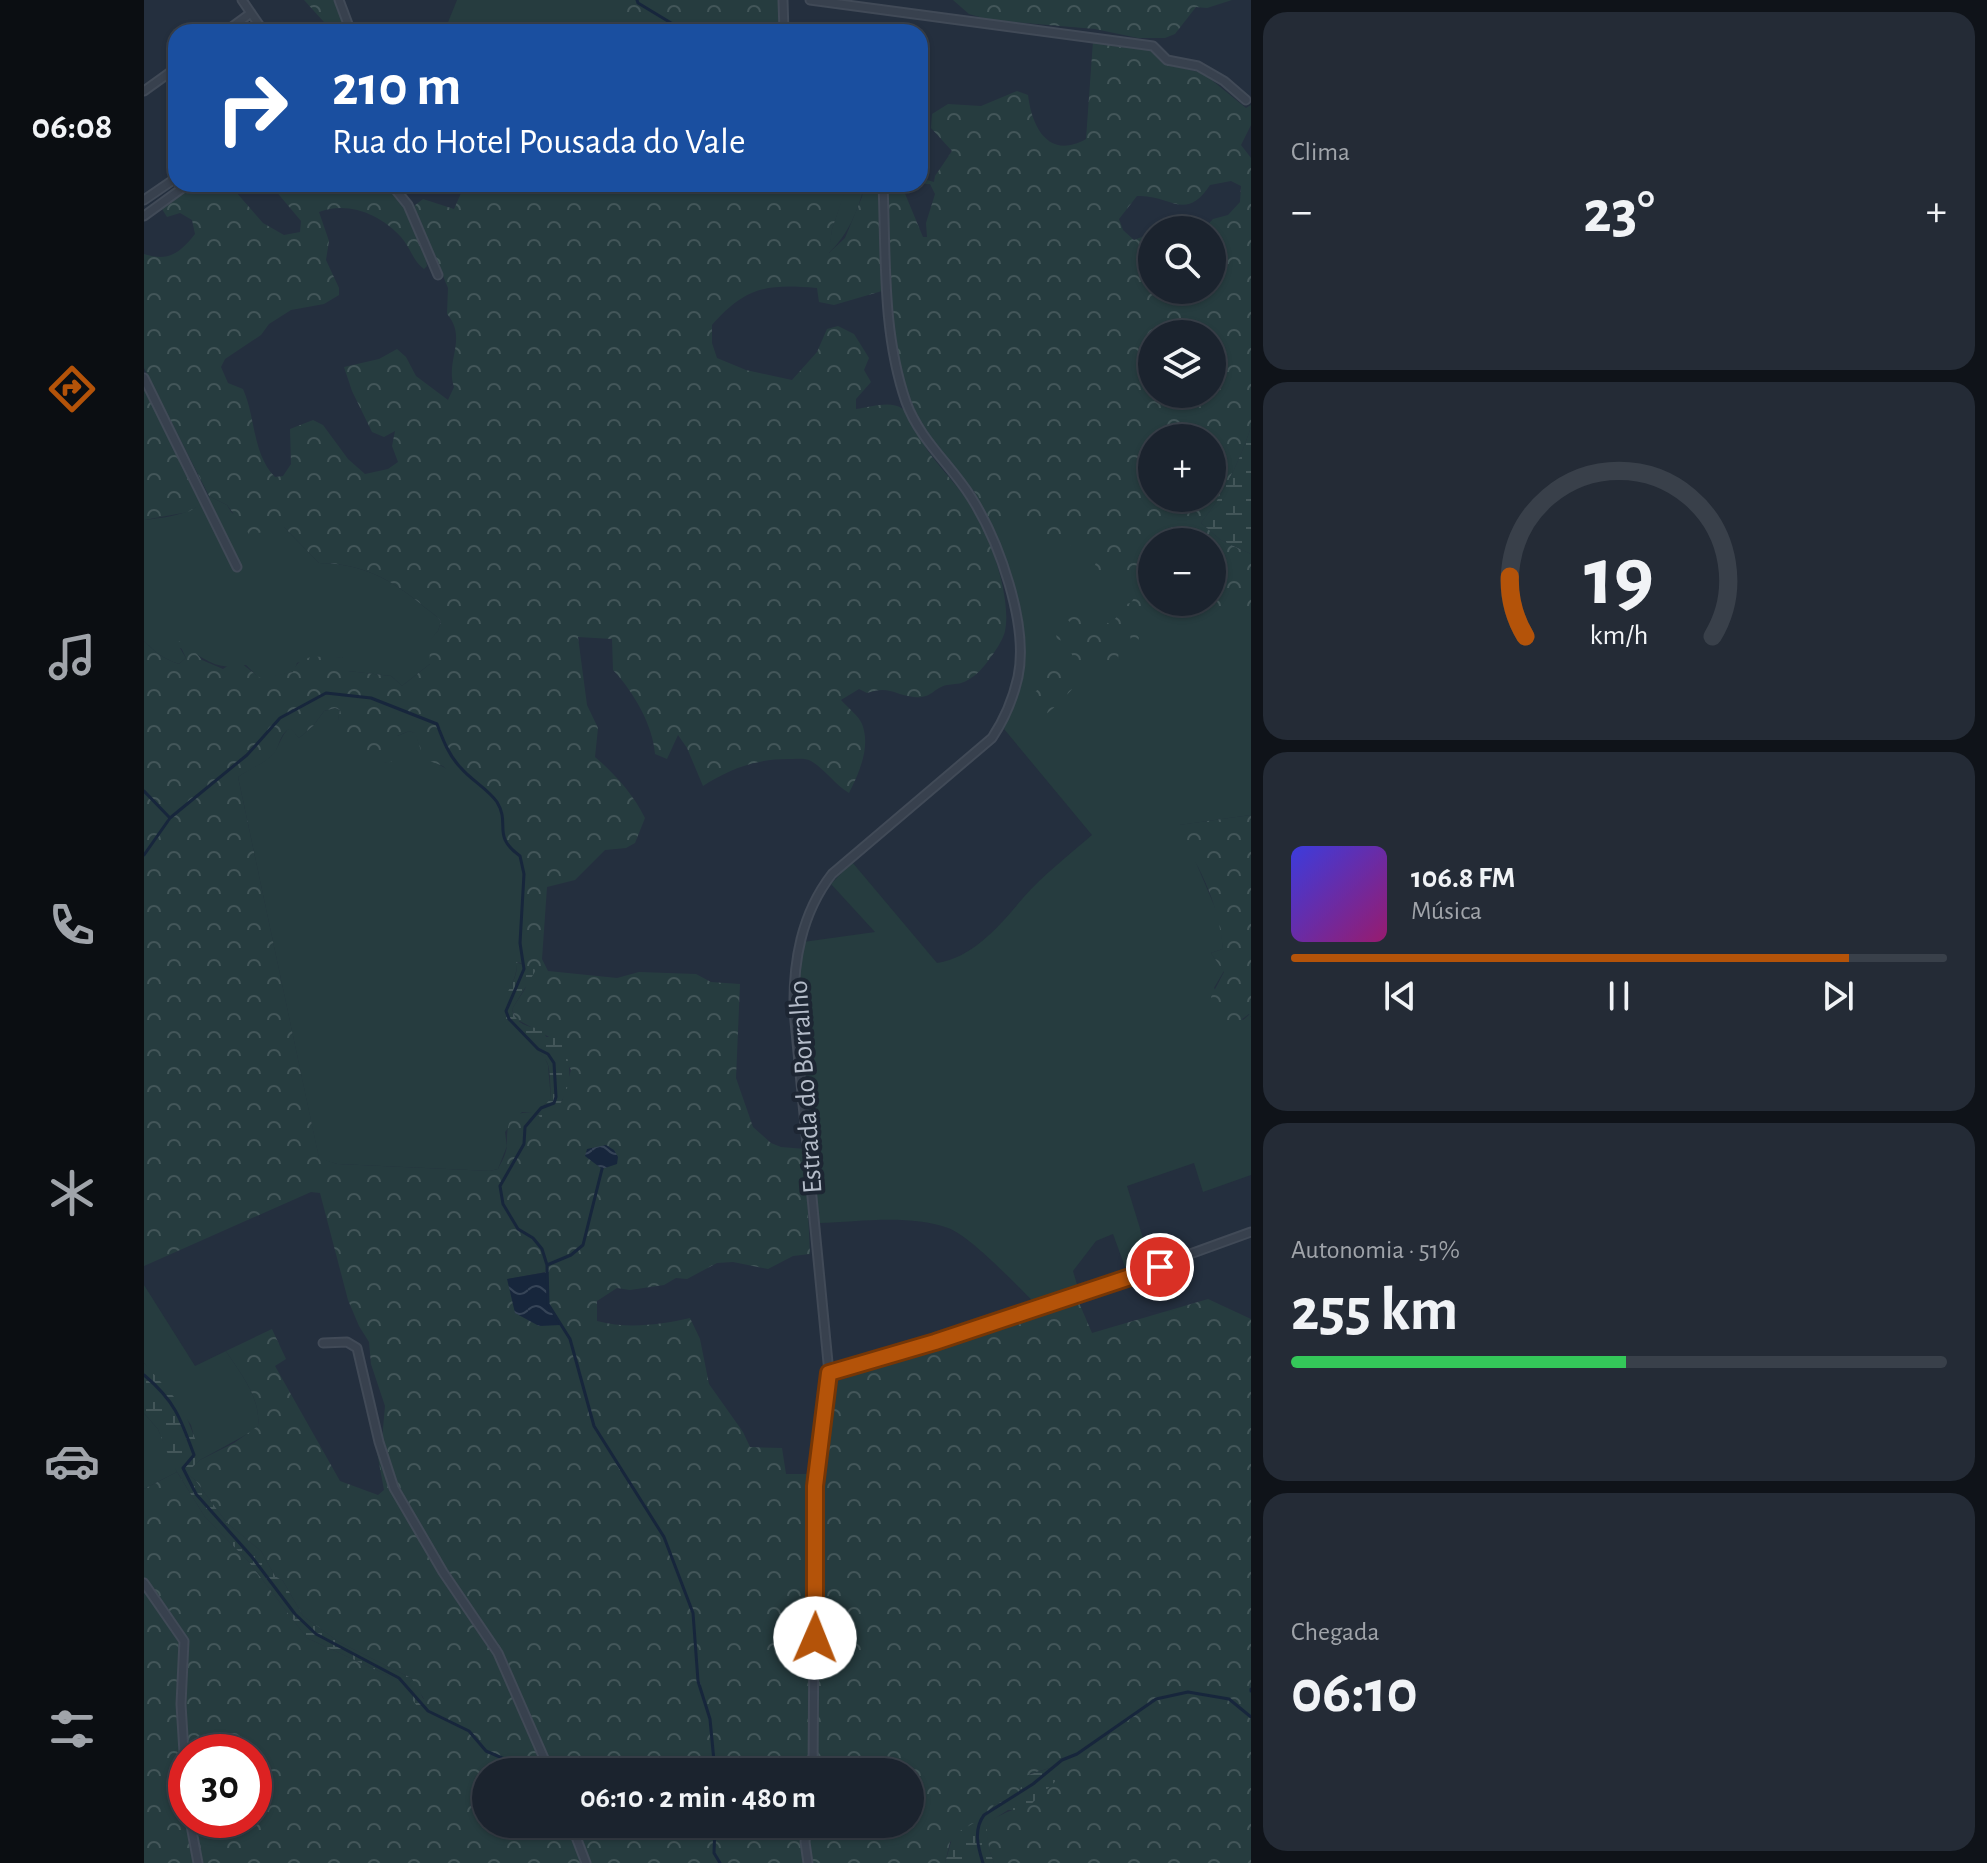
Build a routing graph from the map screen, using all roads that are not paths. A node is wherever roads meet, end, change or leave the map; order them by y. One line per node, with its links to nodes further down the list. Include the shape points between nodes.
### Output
1 (242, 0): 5 (street)
2 (339, 0): 8 (street)
3 (783, 0): 9 (street)
4 (810, 0): 12 (street, via 1153,46 1167,60 1198,66 1224,81)
5 (251, 13): 6 (street); 7 (street)
6 (236, 24)
7 (259, 24)
8 (348, 24)
9 (784, 24)
10 (168, 74): 11 (street)
11 (144, 91)
12 (1246, 100)
13 (168, 184): 17 (street)
14 (177, 192): 18 (street)
15 (397, 192): 19 (street)
16 (883, 192): 24 (street, Estrada do Borralho, via 897,372 922,434 970,494 995,546 1007,576 1020,643 1012,697 992,738 832,874 820,890 796,954 794,1011)
17 (144, 200)
18 (144, 216)
19 (438, 275)
20 (144, 378): 21 (street)
21 (237, 567)
22 (1251, 1232): 24 (street, via 1034,1310)
23 (323, 1343): 27 (street, via 351,1343 359,1351 379,1442 398,1497 498,1653)
24 (829, 1373): 28 (street, Estrada do Borralho, via 815,1486)
25 (144, 1583): 26 (street, via 184,1641)
26 (183, 1734)
27 (544, 1758)
28 (813, 1758)
29 (193, 1838): 32 (street)
30 (576, 1838): 33 (street)
31 (805, 1838): 34 (street)
32 (198, 1863)
33 (586, 1863)
34 (808, 1863)

